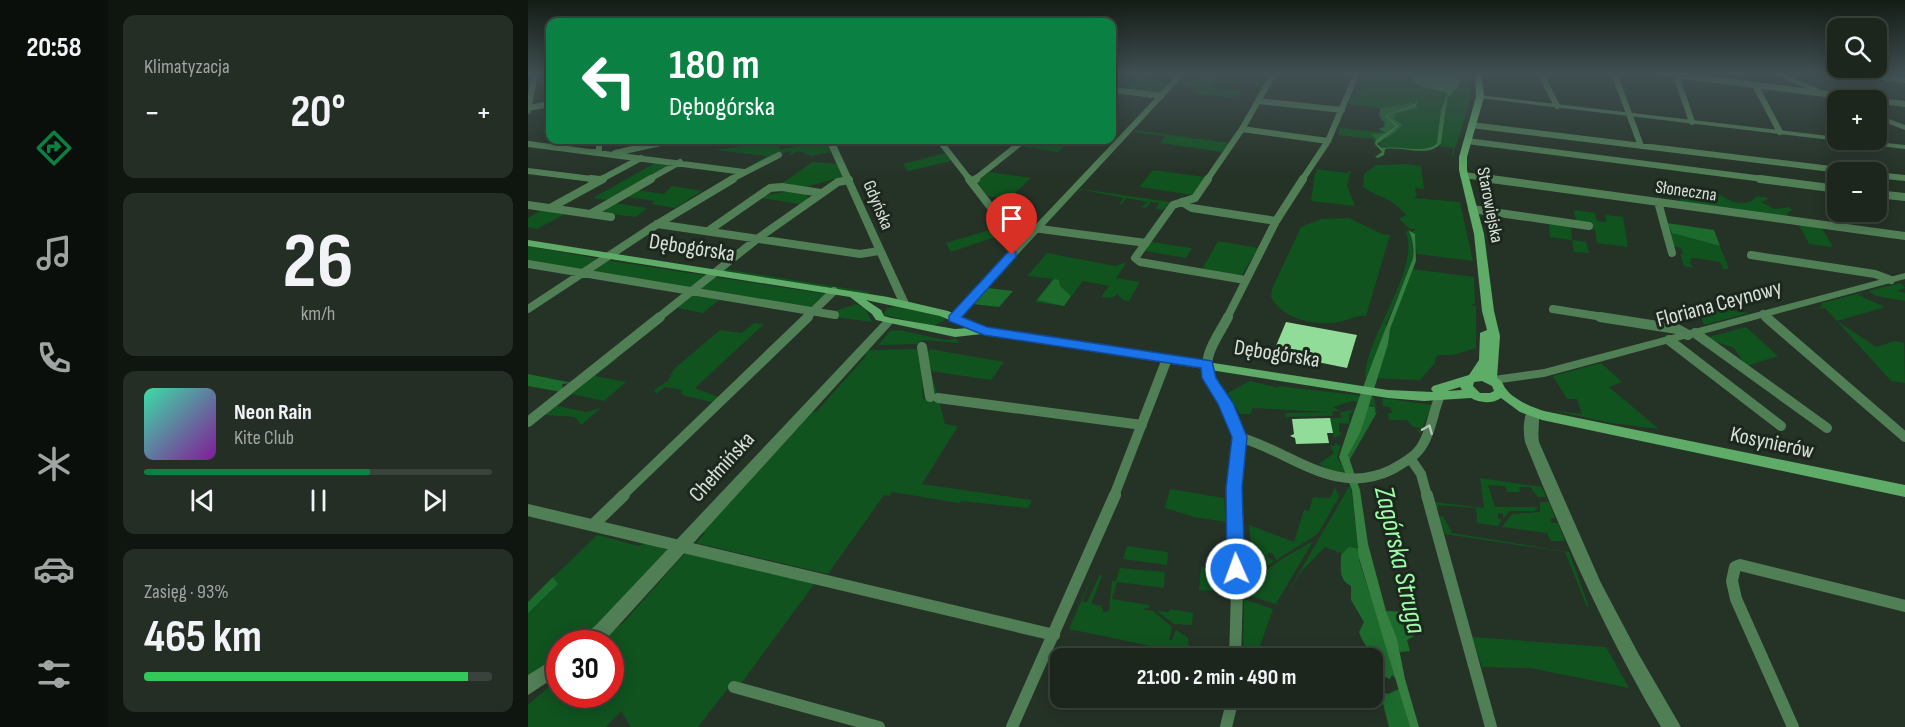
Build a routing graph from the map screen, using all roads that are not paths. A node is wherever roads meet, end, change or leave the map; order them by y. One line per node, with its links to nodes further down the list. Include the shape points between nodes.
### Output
1 (1151, 107): 27 (street)
2 (1255, 107): 16 (street)
3 (1308, 107): 10 (street)
4 (1344, 107): 10 (street)
5 (1477, 107): 14 (main road, Starowiejska)
6 (1565, 107): 11 (street)
7 (1627, 107): 11 (street)
8 (1687, 107): 13 (street)
9 (1767, 107): 17 (street)
10 (1342, 111): 19 (street)
11 (1630, 115): 13 (street); 30 (street)
12 (1887, 121): 15 (street)
13 (1692, 122): 17 (street)
14 (1471, 124): 20 (main road, Starowiejska); 30 (street)
15 (1905, 128)
16 (1242, 129): 19 (street); 50 (street, via 1195,198)
17 (1780, 132): 18 (street)
18 (1827, 138)
19 (1328, 141): 59 (street)
20 (1467, 141): 40 (main road, Starowiejska); 46 (street)
21 (528, 144): 32 (street)
22 (599, 144): 32 (street, via 599,150)
23 (657, 144): 33 (street)
24 (832, 144): 44 (street, Gdyńska)
25 (942, 144): 45 (street)
26 (1019, 144): 45 (street)
27 (1116, 144)
28 (1116, 144): 62 (street)
29 (1887, 145): 31 (street)
30 (1641, 146): 37 (street)
31 (1905, 147)
32 (594, 152): 33 (street)
33 (613, 154): 35 (street)
34 (779, 155): 39 (street)
35 (641, 158): 36 (street); 43 (street)
36 (680, 162): 39 (street); 57 (street)
37 (1827, 168)
38 (528, 171): 43 (street)
39 (744, 172): 60 (street)
40 (1463, 175): 51 (street, Słoneczna); 55 (main road, Starowiejska)
41 (1887, 176): 42 (street)
42 (1905, 178)
43 (600, 180): 54 (street)
44 (849, 180): 47 (street); 68 (street, Gdyńska)
45 (972, 182): 62 (street, via 1002,222)
46 (1827, 188)
47 (821, 193): 63 (street, via 770,188); 65 (street)
48 (1887, 195): 49 (street)
49 (1905, 197)
50 (1182, 202): 59 (street, via 1192,208); 67 (street, via 1173,205)
51 (1658, 202): 64 (street, Słoneczna); 69 (street)
52 (528, 205): 53 (street)
53 (540, 207): 54 (street); 56 (street)
54 (550, 208): 57 (street)
55 (1472, 209): 61 (street); 87 (main road, Starowiejska, via 1479,234)
56 (528, 213)
57 (592, 213): 58 (street)
58 (611, 217)
59 (1276, 221): 76 (street)
60 (657, 225): 63 (street); 71 (street)
61 (1590, 226)
62 (1036, 229): 67 (street); 91 (street, via 966,304)
63 (708, 231): 65 (street)
64 (1905, 236)
65 (758, 239): 68 (street, via 860,254); 74 (street)
66 (528, 243): 71 (main road, Dębogórska)
67 (1146, 243): 76 (street, via 1135,258 1140,262)
68 (879, 250): 78 (street, Gdyńska)
69 (1672, 253)
70 (1751, 255): 77 (street, via 1875,274)
71 (607, 256): 73 (street); 74 (main road, Dębogórska)
72 (528, 264): 73 (street, Dębogórska)
73 (580, 273): 79 (street, Dębogórska); 84 (street)
74 (716, 273): 79 (street); 80 (main road, Dębogórska)
75 (1905, 276): 77 (street, Floriana Ceynowy)
76 (1245, 280): 99 (street, via 1210,350)
77 (1891, 280): 89 (street, Floriana Ceynowy)
78 (895, 284): 82 (street); 83 (street, Gdyńska)
79 (695, 291): 86 (street, Dębogórska); 107 (street)
80 (834, 291): 81 (main road, Dębogórska); 86 (street)
81 (850, 294): 82 (main road, Dębogórska); 88 (main road, Dębogórska)
82 (888, 300): 83 (main road, Dębogórska); 88 (main road)
83 (904, 303): 91 (main road, Dębogórska)
84 (528, 309)
85 (1553, 309): 95 (street)
86 (814, 311): 90 (street, Dębogórska); 116 (street)
87 (1488, 311): 100 (main road, Starowiejska, via 1485,360); 101 (main road, Starowiejska)
88 (878, 312): 92 (main road, Dębogórska, via 880,318)
89 (1764, 314): 95 (street, Floriana Ceynowy); 112 (street)
90 (835, 315)
91 (949, 316): 93 (main road); 94 (main road, Dębogórska)
92 (889, 321): 93 (main road, Dębogórska); 117 (street, Chełmińska)
93 (935, 330): 94 (main road, Dębogórska)
94 (984, 331): 98 (main road, Dębogórska)
95 (1692, 334): 96 (street, Floriana Ceynowy); 110 (street)
96 (1669, 340): 101 (street, Floriana Ceynowy); 109 (street)
97 (921, 347): 108 (street, via 934,398)
98 (1167, 359): 99 (main road, Dębogórska); 108 (street)
99 (1207, 364): 102 (main road, Dębogórska); 111 (street, via 1209,378)
100 (1471, 378): 101 (main road); 102 (main road, Dębogórska, via 1458,385 1424,390); 103 (main road, via 1466,387)
101 (1497, 385): 105 (main road, via 1497,397); 106 (main road)
102 (1349, 387): 104 (main road, Dębogórska, via 1388,394)
103 (1472, 394): 104 (main road, Dębogórska); 105 (main road)
104 (1440, 396): 113 (street, one-way to 104, via 1419,450)
105 (1488, 399): 106 (main road)
106 (1533, 416): 114 (main road, Kosynierów); 130 (street, via 1532,442 1596,592 1620,641)
107 (528, 422)
108 (1142, 425): 120 (street)
109 (1781, 426)
110 (1827, 428)
111 (1239, 437): 113 (street, via 1266,443 1335,479 1354,482 1390,472); 121 (street, via 1234,488)
112 (1905, 437)
113 (1410, 458): 129 (street, via 1421,474)
114 (1905, 491)
115 (528, 510): 116 (street)
116 (592, 525): 117 (street)
117 (682, 545): 119 (street, Chełmińska); 120 (street)
118 (1905, 606): 131 (street, via 1740,565 1735,567 1732,578 1746,629)
119 (603, 630)
120 (1054, 635): 127 (street)
121 (1235, 648)
122 (546, 673): 123 (street)
123 (528, 686)
124 (734, 687): 126 (street)
125 (1231, 708): 128 (street)
126 (879, 727)
127 (1012, 727)
128 (1226, 727)
129 (1491, 727)
130 (1672, 727)
131 (1793, 727)

